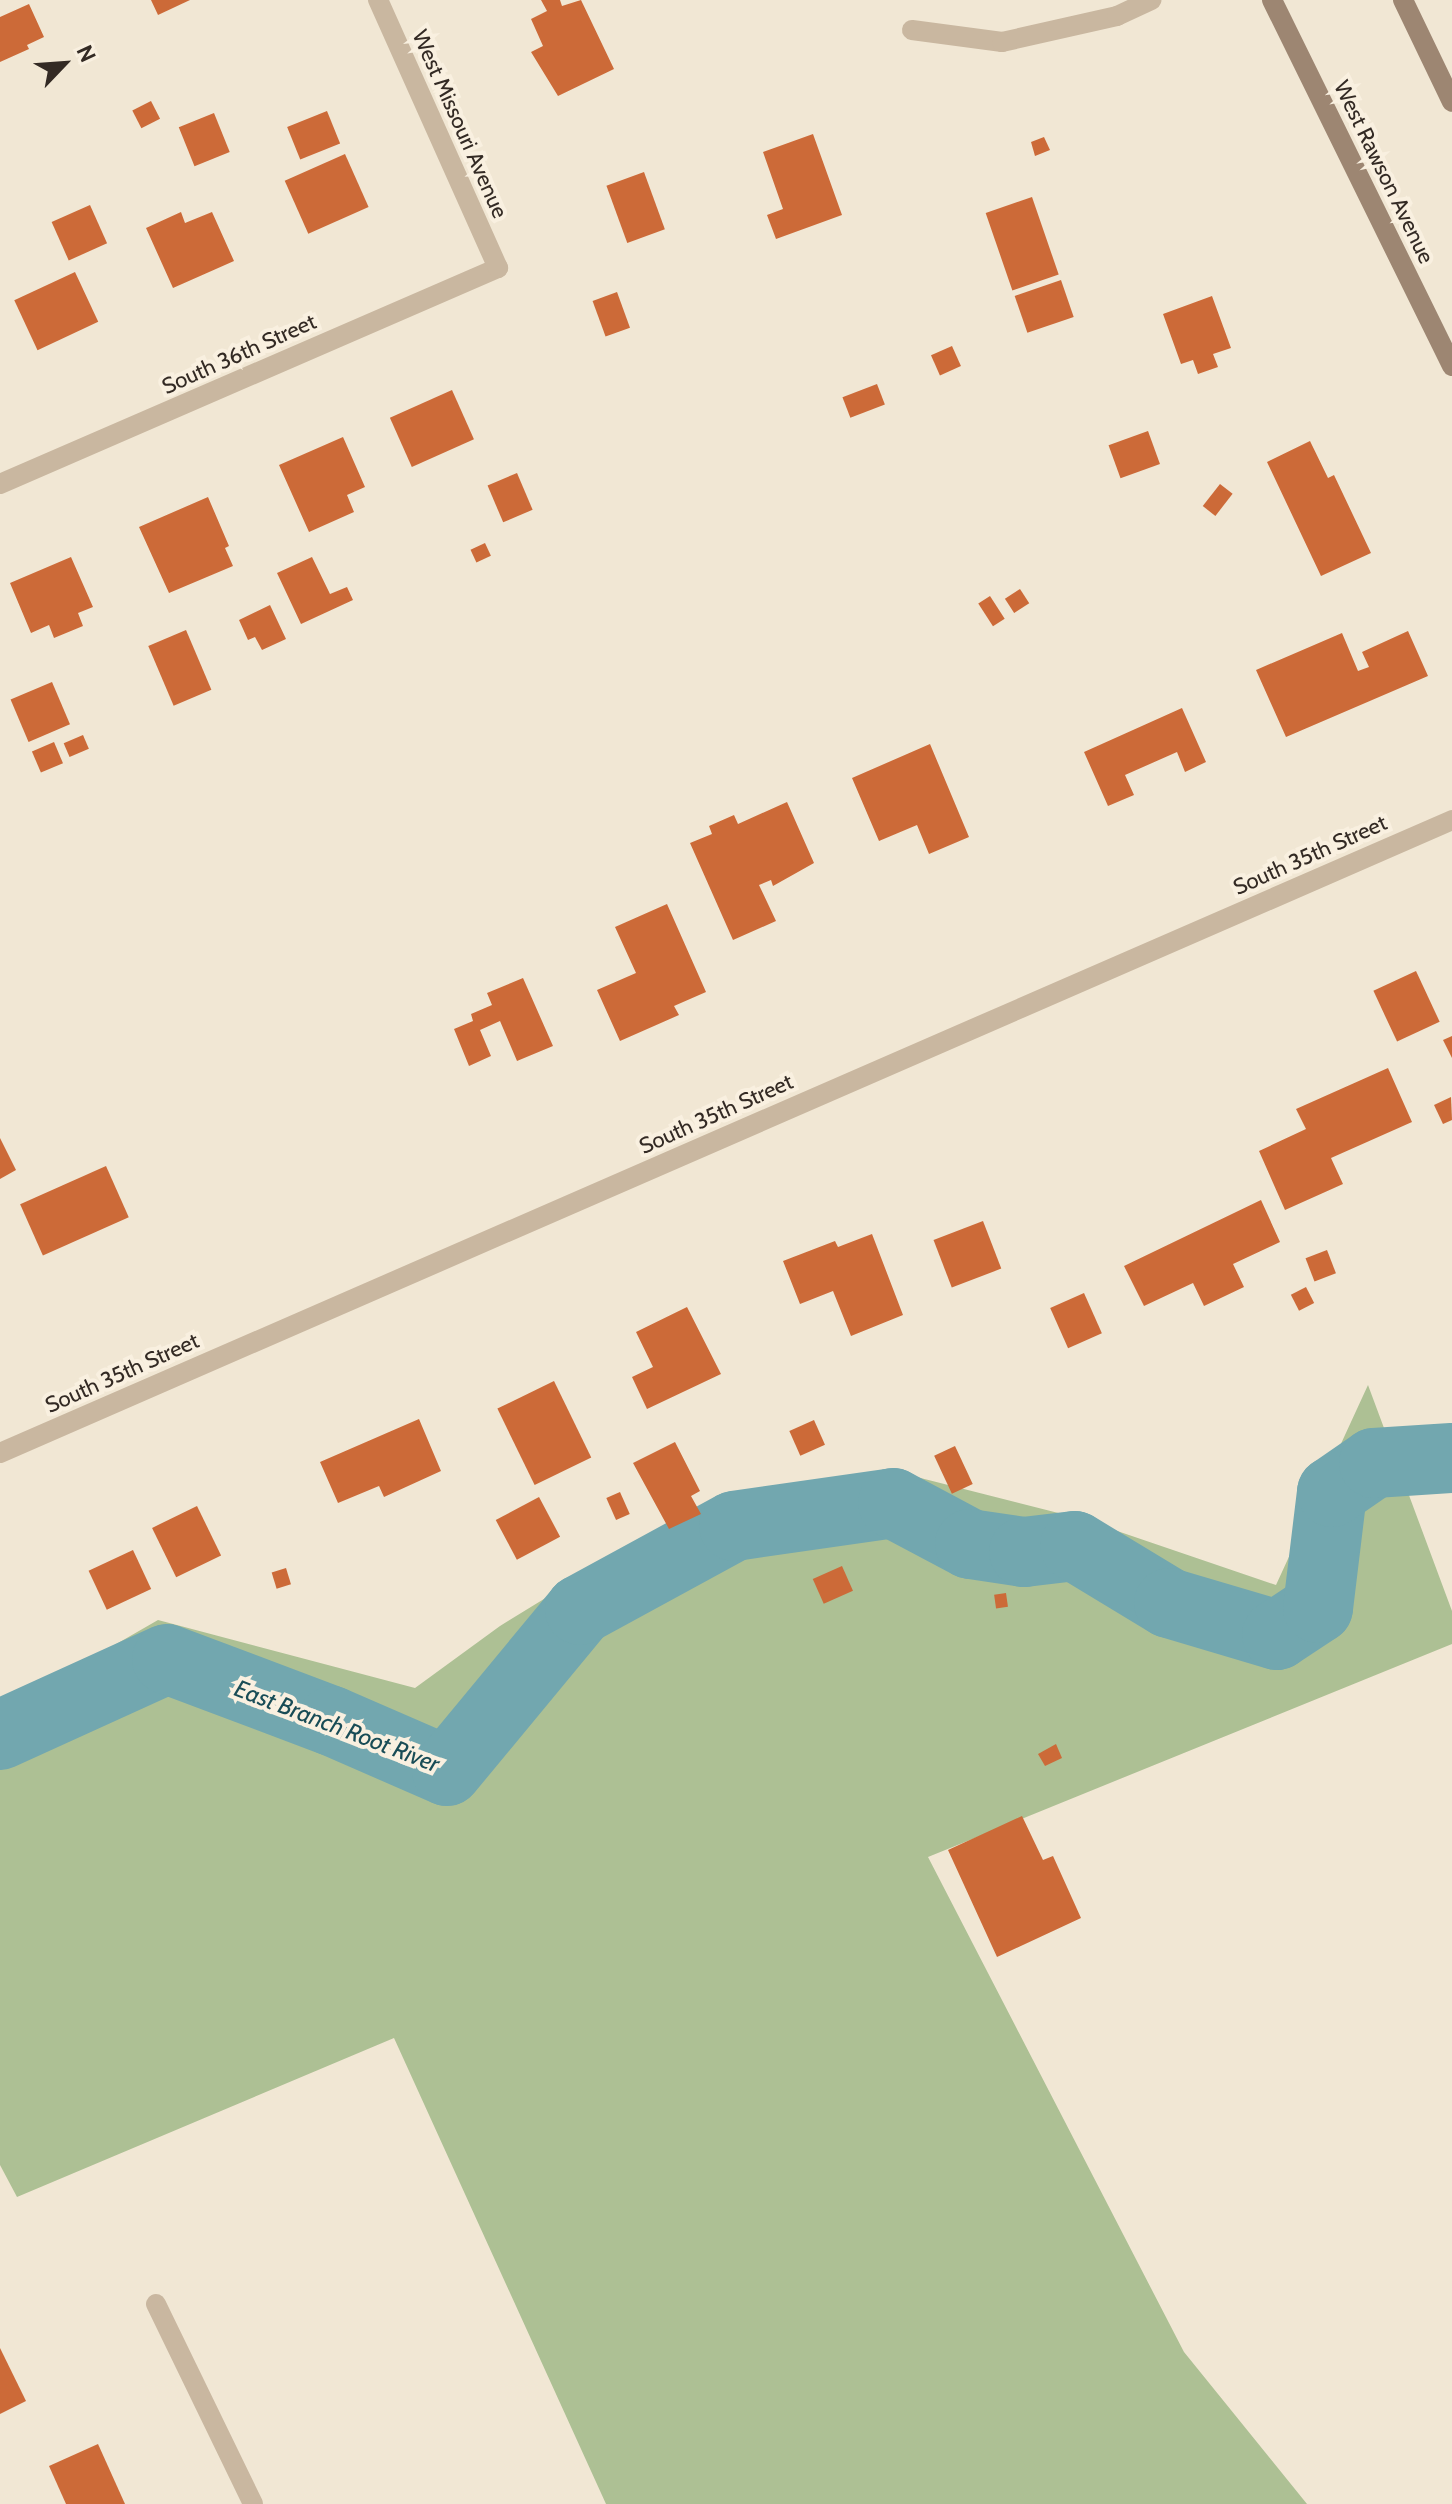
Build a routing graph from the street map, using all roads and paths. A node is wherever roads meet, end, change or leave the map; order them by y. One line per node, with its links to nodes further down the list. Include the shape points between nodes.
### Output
1 (378, 0): 7 (street, West Missouri Avenue)
2 (1151, 0): 5 (street, via 1117,16 1002,42)
3 (1272, 0): 8 (main road, West Rawson Avenue)
4 (1403, 0): 6 (main road)
5 (912, 30)
6 (1452, 102)
7 (498, 268): 9 (street, South 36th Street)
8 (1452, 366)
9 (0, 484)
10 (1452, 820): 11 (street, South 35th Street)
11 (0, 1453)
12 (156, 2304): 13 (street)
13 (253, 2504)

